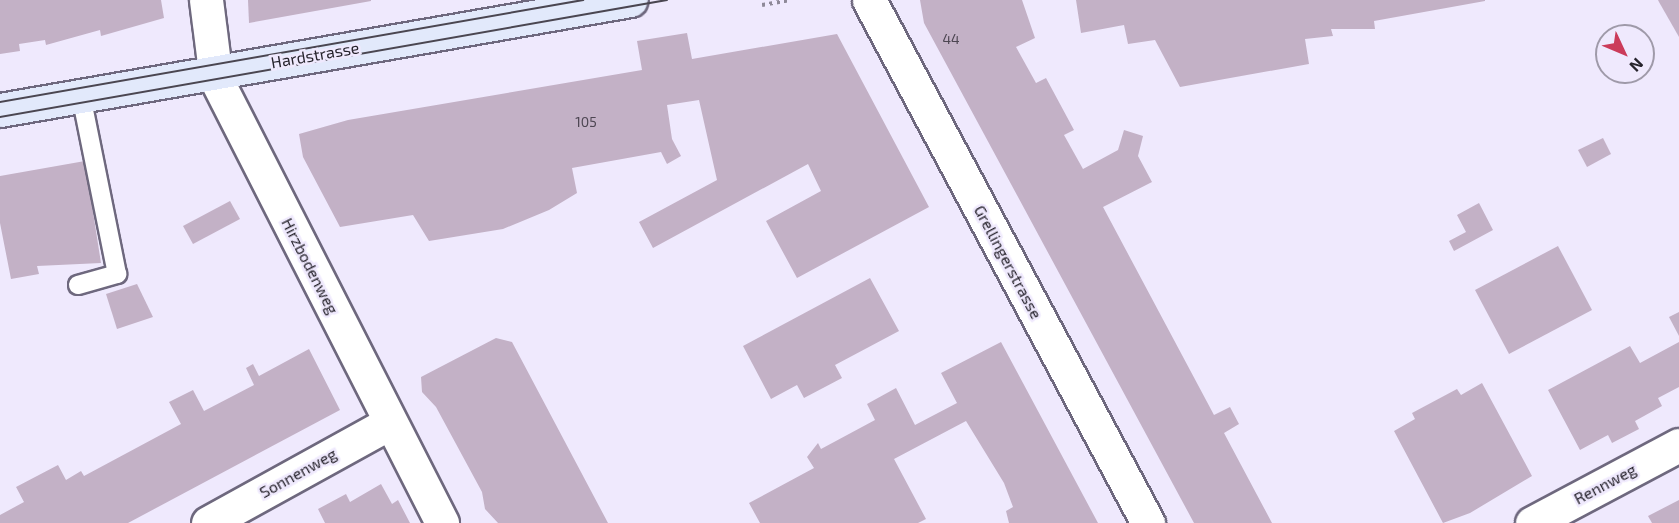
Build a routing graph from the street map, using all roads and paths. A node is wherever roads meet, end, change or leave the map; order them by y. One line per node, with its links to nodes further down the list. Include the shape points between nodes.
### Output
1 (206, 0): 6 (street, Hirzbodenweg)
2 (630, 0): 6 (street, Hardstrasse)
3 (791, 0): 5 (path)
4 (869, 0): 14 (street, Grellingerstrasse)
5 (762, 5)
6 (214, 72): 7 (street, Hardstrasse); 10 (street, Hirzbodenweg)
7 (81, 96): 8 (street, Hardstrasse); 9 (lane, via 117,274)
8 (0, 110)
9 (78, 285)
10 (389, 423): 12 (street, Sonnenweg); 13 (street, Hirzbodenweg)
11 (1679, 445): 15 (street, Rennweg)
12 (208, 523)
13 (442, 523)
14 (1148, 523)
15 (1532, 523)

